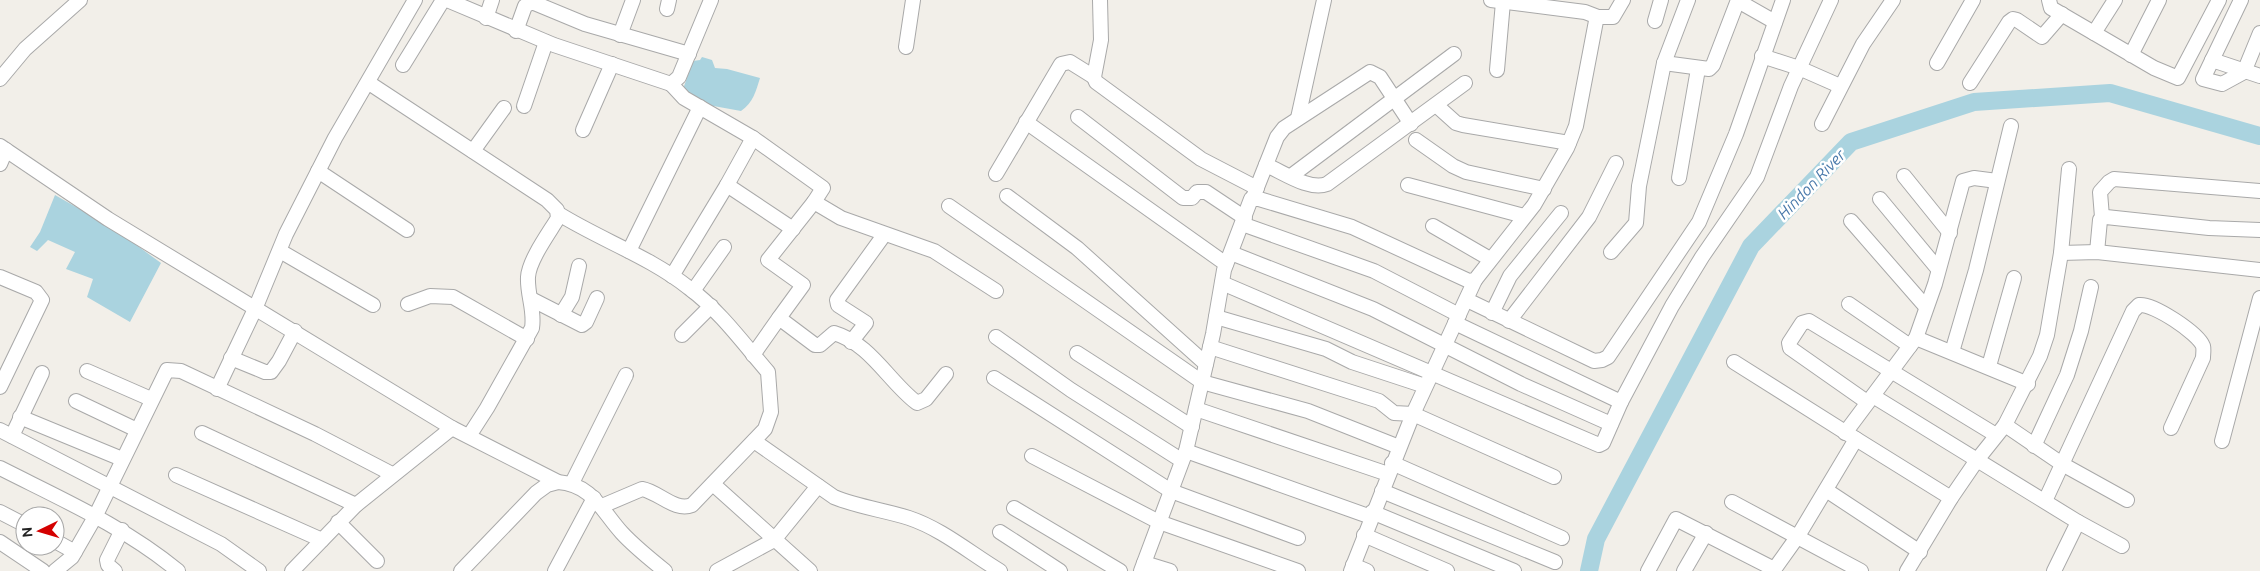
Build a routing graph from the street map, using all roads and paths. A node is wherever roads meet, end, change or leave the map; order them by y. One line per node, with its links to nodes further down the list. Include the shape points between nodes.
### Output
1 (80, 0): 52 (street, via 25,49)
2 (415, 0): 54 (street)
3 (492, 0): 28 (street)
4 (633, 0): 34 (street)
5 (711, 0): 37 (street)
6 (913, 0): 36 (street)
7 (1100, 0): 51 (street, via 1101,48)
8 (1324, 0): 64 (street)
9 (1623, 0): 27 (street, via 1612,17)
10 (1662, 0): 29 (street)
11 (1688, 0): 42 (street)
12 (1738, 0): 30 (street); 47 (street, via 1713,65 1709,69)
13 (1783, 0): 30 (street)
14 (1831, 0): 46 (street)
15 (1892, 0): 57 (street)
16 (1973, 0): 43 (street)
17 (2115, 0): 32 (street)
18 (2159, 0): 39 (street)
19 (2219, 0): 39 (street, via 2178,78)
20 (2241, 0): 41 (street)
21 (452, 1): 28 (street); 45 (street)
22 (1497, 1): 24 (street); 48 (street)
23 (2046, 1): 26 (street, via 2050,8)
24 (1524, 2): 25 (street)
25 (1558, 5): 27 (street)
26 (2062, 14): 32 (street); 53 (street, via 2042,37 2013,19)
27 (1598, 17): 72 (street, via 1576,126)
28 (486, 18): 31 (street)
29 (1655, 21)
30 (1775, 22): 40 (street)
31 (516, 30): 34 (street, via 525,6 532,2); 35 (street)
32 (2094, 33): 39 (street)
33 (2260, 33): 49 (street)
34 (620, 35): 37 (street)
35 (546, 42): 44 (street); 60 (street)
36 (906, 46)
37 (689, 54): 56 (street, via 679,78)
38 (1454, 54): 58 (street)
39 (2131, 55)
40 (1762, 56): 46 (street); 140 (street, via 1736,134 1698,222 1608,357 1594,361)
41 (2212, 60): 49 (street); 49 (street, via 2203,79 2222,84)
42 (1664, 63): 47 (street); 109 (street, via 1636,223)
43 (1937, 63)
44 (612, 64): 56 (street); 69 (street)
45 (403, 65)
46 (1799, 68): 57 (street); 171 (street, via 1757,177 1672,306)
47 (1698, 69): 83 (street)
48 (1498, 70)
49 (2244, 72): 50 (street)
50 (2260, 76)
51 (1094, 77): 65 (street, via 1070,62 1061,64); 89 (street, via 1096,82 1202,159)
52 (0, 78)
53 (1970, 82)
54 (369, 83): 74 (street); 79 (street)
55 (1465, 83): 59 (street)
56 (671, 84): 62 (street, via 680,95)
57 (1840, 86): 67 (street)
58 (1394, 98): 64 (street, via 1380,77 1370,72); 66 (street); 81 (street)
59 (1436, 105): 66 (street); 72 (street, via 1456,123)
60 (524, 106)
61 (504, 108): 74 (street)
62 (700, 108): 70 (street); 108 (street)
63 (1078, 116): 98 (street, via 1184,198 1206,192)
64 (1298, 118): 77 (street, via 1277,137)
65 (1026, 122): 80 (street); 112 (street)
66 (1411, 124): 81 (street, via 1327,184 1320,187)
67 (1822, 124)
68 (2011, 126): 84 (street)
69 (583, 130)
70 (753, 138): 86 (street); 92 (street, via 822,188)
71 (1416, 140): 87 (street, via 1466,172)
72 (1569, 143): 87 (street)
73 (3, 148): 76 (street); 134 (street, via 108,220)
74 (473, 151): 95 (street, via 547,200)
75 (1616, 163): 140 (street, via 1589,217)
76 (0, 164)
77 (1266, 165): 81 (street); 89 (street)
78 (2069, 169): 111 (street)
79 (318, 172): 102 (street); 107 (street)
80 (996, 174)
81 (1291, 176)
82 (1904, 176): 104 (street)
83 (1679, 178)
84 (1996, 181): 104 (street, via 1974,178 1963,181); 149 (street)
85 (1408, 184): 96 (street)
86 (727, 185): 101 (street); 117 (street)
87 (1544, 189): 96 (street)
88 (2260, 192): 97 (street, via 2114,179 2100,192)
89 (1255, 193): 98 (street, via 1249,201); 120 (street, via 1352,227 1469,281)
90 (1007, 196): 154 (street, via 1077,248)
91 (1880, 199): 115 (street)
92 (814, 202): 101 (street); 105 (street, via 841,218)
93 (949, 206): 163 (street)
94 (1562, 213): 135 (street, via 1510,276)
95 (558, 214): 108 (street); 127 (street, via 530,267 528,276)
96 (1524, 216): 113 (street)
97 (2102, 217): 103 (street); 110 (street)
98 (1244, 221): 112 (street); 139 (street, via 1374,271)
99 (1851, 221): 133 (street)
100 (1434, 226): 113 (street)
101 (793, 229): 138 (street, via 768,260 803,285)
102 (407, 230)
103 (2260, 230)
104 (1950, 233): 115 (street)
105 (884, 235): 124 (street, via 934,251); 145 (street, via 837,300 838,305 866,324)
106 (724, 247): 123 (street)
107 (280, 251): 131 (street); 134 (street)
108 (629, 251): 117 (street)
109 (1611, 252)
110 (2097, 252): 111 (street); 116 (street)
111 (2061, 253): 164 (street, via 2046,335)
112 (1229, 258): 121 (street); 147 (street, via 1373,309)
113 (1490, 259): 120 (street)
114 (579, 266): 136 (street, via 572,297)
115 (1938, 269): 133 (street)
116 (2260, 270)
117 (672, 276): 123 (street)
118 (0, 277): 166 (street, via 36,292 42,300)
119 (2014, 278): 155 (street)
120 (1475, 280): 128 (street)
121 (1222, 283): 137 (street); 158 (street)
122 (2091, 287): 187 (street, via 2067,375)
123 (693, 291): 132 (street)
124 (996, 291)
125 (597, 298): 136 (street, via 585,324)
126 (2260, 298): 186 (street)
127 (532, 299): 136 (street); 144 (street, via 534,316)
128 (1467, 300): 135 (street); 139 (street)
129 (408, 304): 144 (street, via 430,296 453,297)
130 (1849, 304): 146 (street)
131 (373, 305)
132 (711, 306): 142 (street); 151 (street)
133 (1926, 307): 146 (street)
134 (255, 309): 141 (street); 152 (street)
135 (1492, 312): 140 (street)
136 (561, 315)
137 (1216, 317): 148 (street); 165 (street, via 1326,349 1352,362)
138 (779, 318): 145 (street, via 814,345 820,345 834,333); 151 (street)
139 (1457, 319): 147 (street); 171 (street)
140 (1509, 321)
141 (295, 331): 152 (street, via 271,372); 177 (street)
142 (682, 335)
143 (996, 337): 189 (street, via 1071,390)
144 (527, 339): 183 (street)
145 (852, 342): 160 (street, via 877,360 917,402 926,399)
146 (1913, 342): 149 (street); 159 (street)
147 (1445, 345): 158 (street); 175 (street, via 1521,384)
148 (1210, 347): 154 (street); 173 (street, via 1379,401 1399,415)
149 (1952, 352): 155 (street)
150 (1078, 353): 176 (street)
151 (753, 355): 185 (street, via 770,375 771,412 765,429)
152 (231, 358): 167 (street)
153 (1734, 362): 184 (street)
154 (1206, 364): 163 (street)
155 (1989, 366): 164 (street)
156 (87, 371): 168 (street)
157 (42, 373): 174 (street)
158 (1432, 373): 165 (street); 175 (street, via 1595,445 1603,443)
159 (1892, 373): 169 (street); 169 (street, via 1809,321 1802,324 1790,348); 180 (street)
160 (946, 374)
161 (626, 375): 199 (street)
162 (994, 378): 205 (street)
163 (1202, 382): 172 (street); 188 (street, via 1308,411)
164 (2028, 384): 180 (street)
165 (1425, 386): 173 (street)
166 (0, 387)
167 (217, 388): 168 (street, via 181,370 171,369 165,372); 196 (street)
168 (151, 399): 179 (street)
169 (1870, 399): 184 (street); 192 (street)
170 (76, 401): 179 (street)
171 (1621, 402): 175 (street)
172 (1196, 409): 176 (street); 195 (street)
173 (1413, 414): 188 (street); 198 (street)
174 (20, 417): 181 (street); 191 (street)
175 (1612, 424)
176 (1192, 427): 189 (street)
177 (452, 428): 183 (street); 196 (street)
178 (2171, 428): 193 (street, via 2203,358 2204,348 2198,338 2172,319 2152,307 2139,305 2133,311)
179 (137, 430): 191 (street)
180 (2000, 430): 187 (street); 192 (street)
181 (6, 433): 202 (street)
182 (202, 433): 211 (street)
183 (469, 436): 199 (street)
184 (1851, 436): 204 (street); 206 (street)
185 (754, 441): 200 (street); 201 (street)
186 (2222, 441)
187 (2034, 446): 193 (street)
188 (1399, 447): 195 (street)
189 (1184, 455): 205 (street); 214 (street)
190 (1032, 456): 218 (street)
191 (122, 459): 202 (street)
192 (1976, 460): 206 (street); 208 (street)
193 (2062, 464): 207 (street); 208 (street)
194 (0, 468): 215 (street)
195 (1390, 468): 203 (street); 226 (street)
196 (392, 474): 211 (street)
197 (176, 475): 227 (street)
198 (1554, 477)
199 (565, 482): 209 (street); 245 (street, via 547,485 536,493)
200 (713, 484): 209 (street, via 688,507 642,488); 228 (street)
201 (818, 486): 228 (street); 250 (street, via 849,503 910,518 956,542)
202 (109, 487): 215 (street); 243 (street, via 221,544)
203 (1382, 490): 214 (street); 235 (street)
204 (1826, 490): 224 (street); 233 (street)
205 (1171, 491): 218 (street); 225 (street)
206 (1951, 498): 233 (street)
207 (2127, 500)
208 (2045, 501): 219 (street)
209 (598, 502): 246 (street); 247 (street, via 622,534)
210 (1732, 502): 224 (street)
211 (356, 505): 217 (street)
212 (1014, 508): 252 (street)
213 (0, 512): 216 (street)
214 (1372, 514): 223 (street); 257 (street)
215 (95, 517): 220 (street); 232 (street)
216 (15, 520)
217 (338, 522): 227 (street); 234 (street)
218 (1159, 522): 236 (street); 254 (street)
219 (2078, 522): 231 (street); 262 (street)
220 (122, 530): 241 (street, via 107,562); 242 (street)
221 (1000, 532): 251 (street)
222 (1706, 533): 238 (street); 258 (street, via 1675,520); 259 (street)
223 (1364, 536): 237 (street); 256 (street)
224 (1798, 536): 238 (street); 260 (street)
225 (1298, 538)
226 (1562, 538)
227 (322, 540): 244 (street)
228 (774, 540): 248 (street); 249 (street)
229 (0, 542): 239 (street)
230 (65, 546): 232 (street)
231 (2122, 546)
232 (75, 552): 240 (street)
233 (1920, 552): 261 (street)
234 (377, 560)
235 (1555, 562)
236 (1143, 567): 253 (street)
237 (1352, 568): 255 (street)
238 (1773, 570)
239 (43, 571)
240 (55, 571)
241 (115, 571)
242 (178, 571)
243 (260, 571)
244 (292, 571)
245 (461, 571)
246 (555, 571)
247 (666, 571)
248 (717, 571)
249 (809, 571)
250 (1000, 571)
251 (1060, 571)
252 (1120, 571)
253 (1170, 571)
254 (1298, 571)
255 (1366, 571)
256 (1447, 571)
257 (1514, 571)
258 (1648, 571)
259 (1684, 571)
260 (1861, 571)
261 (1907, 571)
262 (2054, 571)

